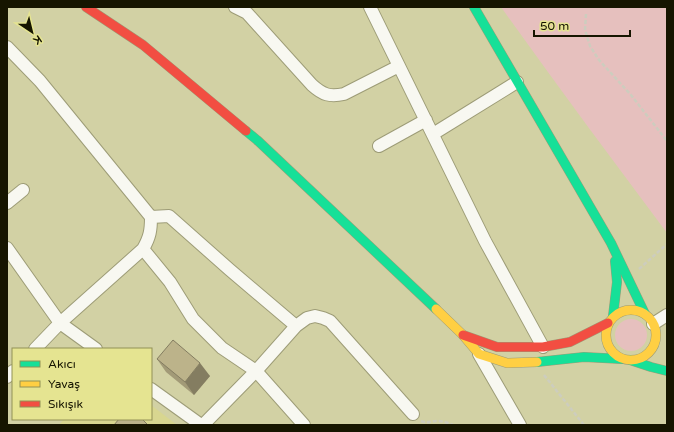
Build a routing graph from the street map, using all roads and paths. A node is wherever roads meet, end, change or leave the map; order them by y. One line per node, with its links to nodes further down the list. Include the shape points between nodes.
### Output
1 (86, 7): 27 (street, via 143,45 257,140)
2 (235, 7): 7 (street, via 247,13 312,85 327,95 344,94)
3 (474, 7): 8 (street)
4 (372, 8): 7 (street)
5 (586, 14): 11 (path, via 585,30 593,51)
6 (7, 47): 15 (street, via 40,80)
7 (399, 66): 9 (street)
8 (517, 82): 10 (street); 16 (street)
9 (426, 120): 10 (street); 12 (street)
10 (433, 134): 29 (street, via 485,241)
11 (667, 141)
12 (379, 146)
13 (23, 190): 14 (street)
14 (7, 203)
15 (151, 217): 19 (street, via 151,228); 25 (street, via 169,216)
16 (610, 243): 20 (street); 23 (street, via 617,270 616,297)
17 (667, 244): 20 (path)
18 (7, 248): 24 (street)
19 (143, 249): 24 (street); 35 (street, via 170,282 193,319 222,348)
20 (628, 280): 21 (street)
21 (645, 314): 23 (street, via 629,309 621,311); 26 (street)
22 (667, 315): 26 (street)
23 (611, 320): 29 (street, via 570,342); 33 (street, via 605,331 606,340 615,355)
24 (60, 323): 30 (street); 31 (street)
25 (296, 326): 35 (street); 38 (street, via 315,316 330,322)
26 (654, 326): 28 (street); 33 (street, via 656,335 651,350 638,359)
27 (463, 335): 29 (street, via 497,347); 32 (street)
28 (664, 338)
29 (543, 347)
30 (36, 348)
31 (95, 348)
32 (479, 354): 34 (street, via 507,363); 42 (street)
33 (626, 360): 34 (street, via 584,357); 36 (street)
34 (534, 362): 43 (path)
35 (256, 371): 39 (street); 40 (street)
36 (667, 371)
37 (152, 390): 39 (street)
38 (413, 414): 41 (path, via 426,422 444,421)
39 (202, 425)
40 (304, 425)
41 (453, 425)
42 (520, 425)
43 (584, 425)

